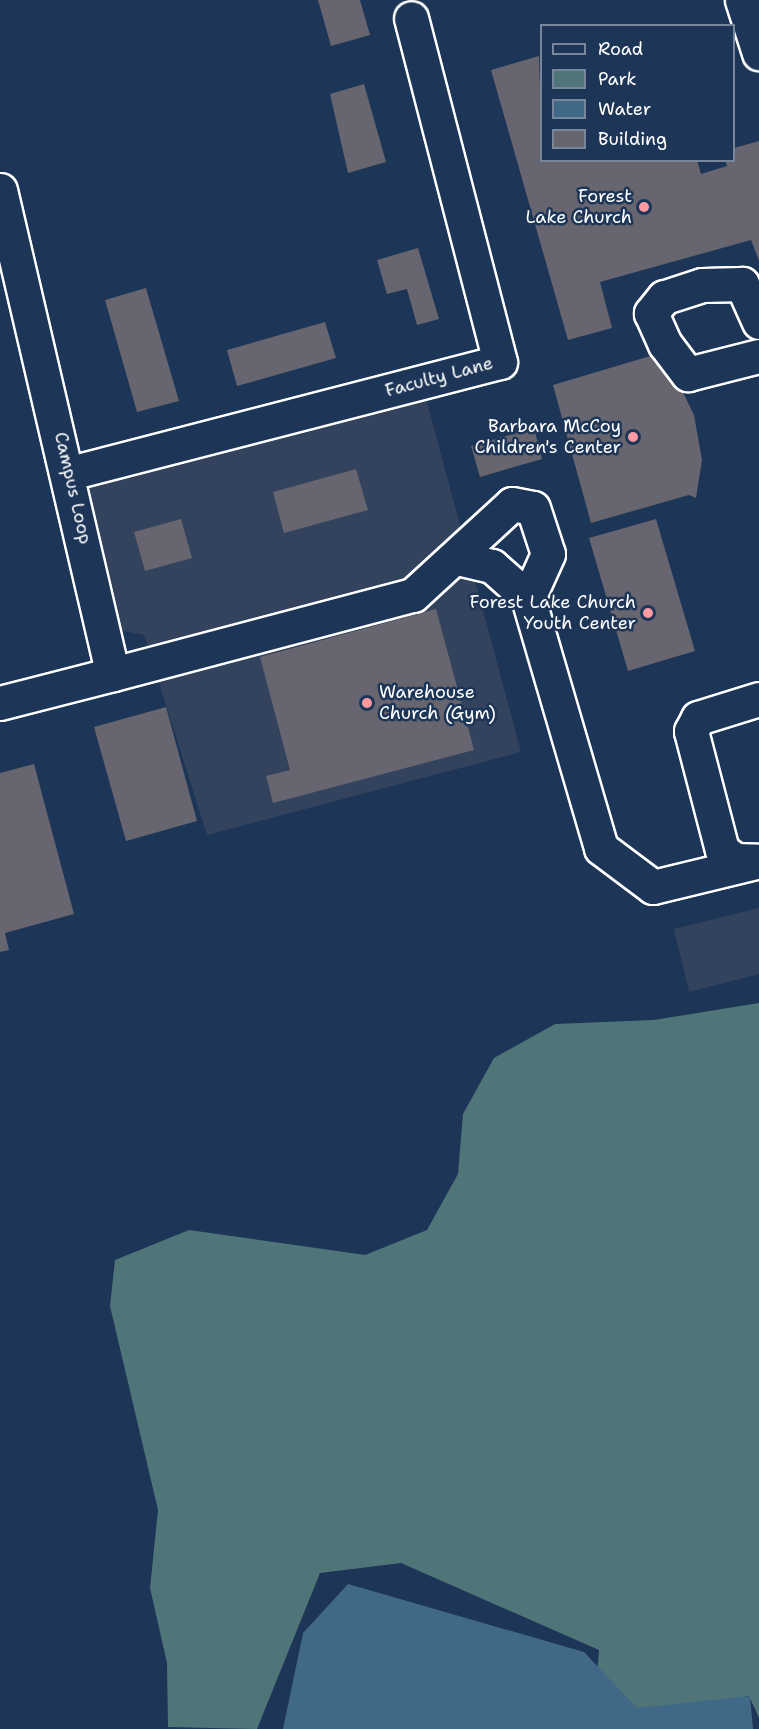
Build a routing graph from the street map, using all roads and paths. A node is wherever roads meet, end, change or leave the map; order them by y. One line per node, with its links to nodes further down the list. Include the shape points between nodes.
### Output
1 (742, 0): 3 (lane)
2 (411, 18): 7 (lane, Faculty Lane, via 500,362)
3 (759, 53)
4 (0, 190): 7 (lane, Campus Loop)
5 (759, 322): 6 (lane, via 742,284 702,285 664,297 651,313 664,344 688,374)
6 (759, 356)
7 (70, 474): 10 (lane, Campus Loop)
8 (457, 558): 9 (lane, via 492,566); 9 (lane, via 480,528 512,504 533,508 548,554); 10 (lane, via 413,595)
9 (528, 598): 13 (lane, via 602,848 653,887)
10 (113, 674): 12 (lane)
11 (759, 699): 13 (lane, via 699,718 691,731 722,850 735,860)
12 (0, 703)
13 (758, 862)

